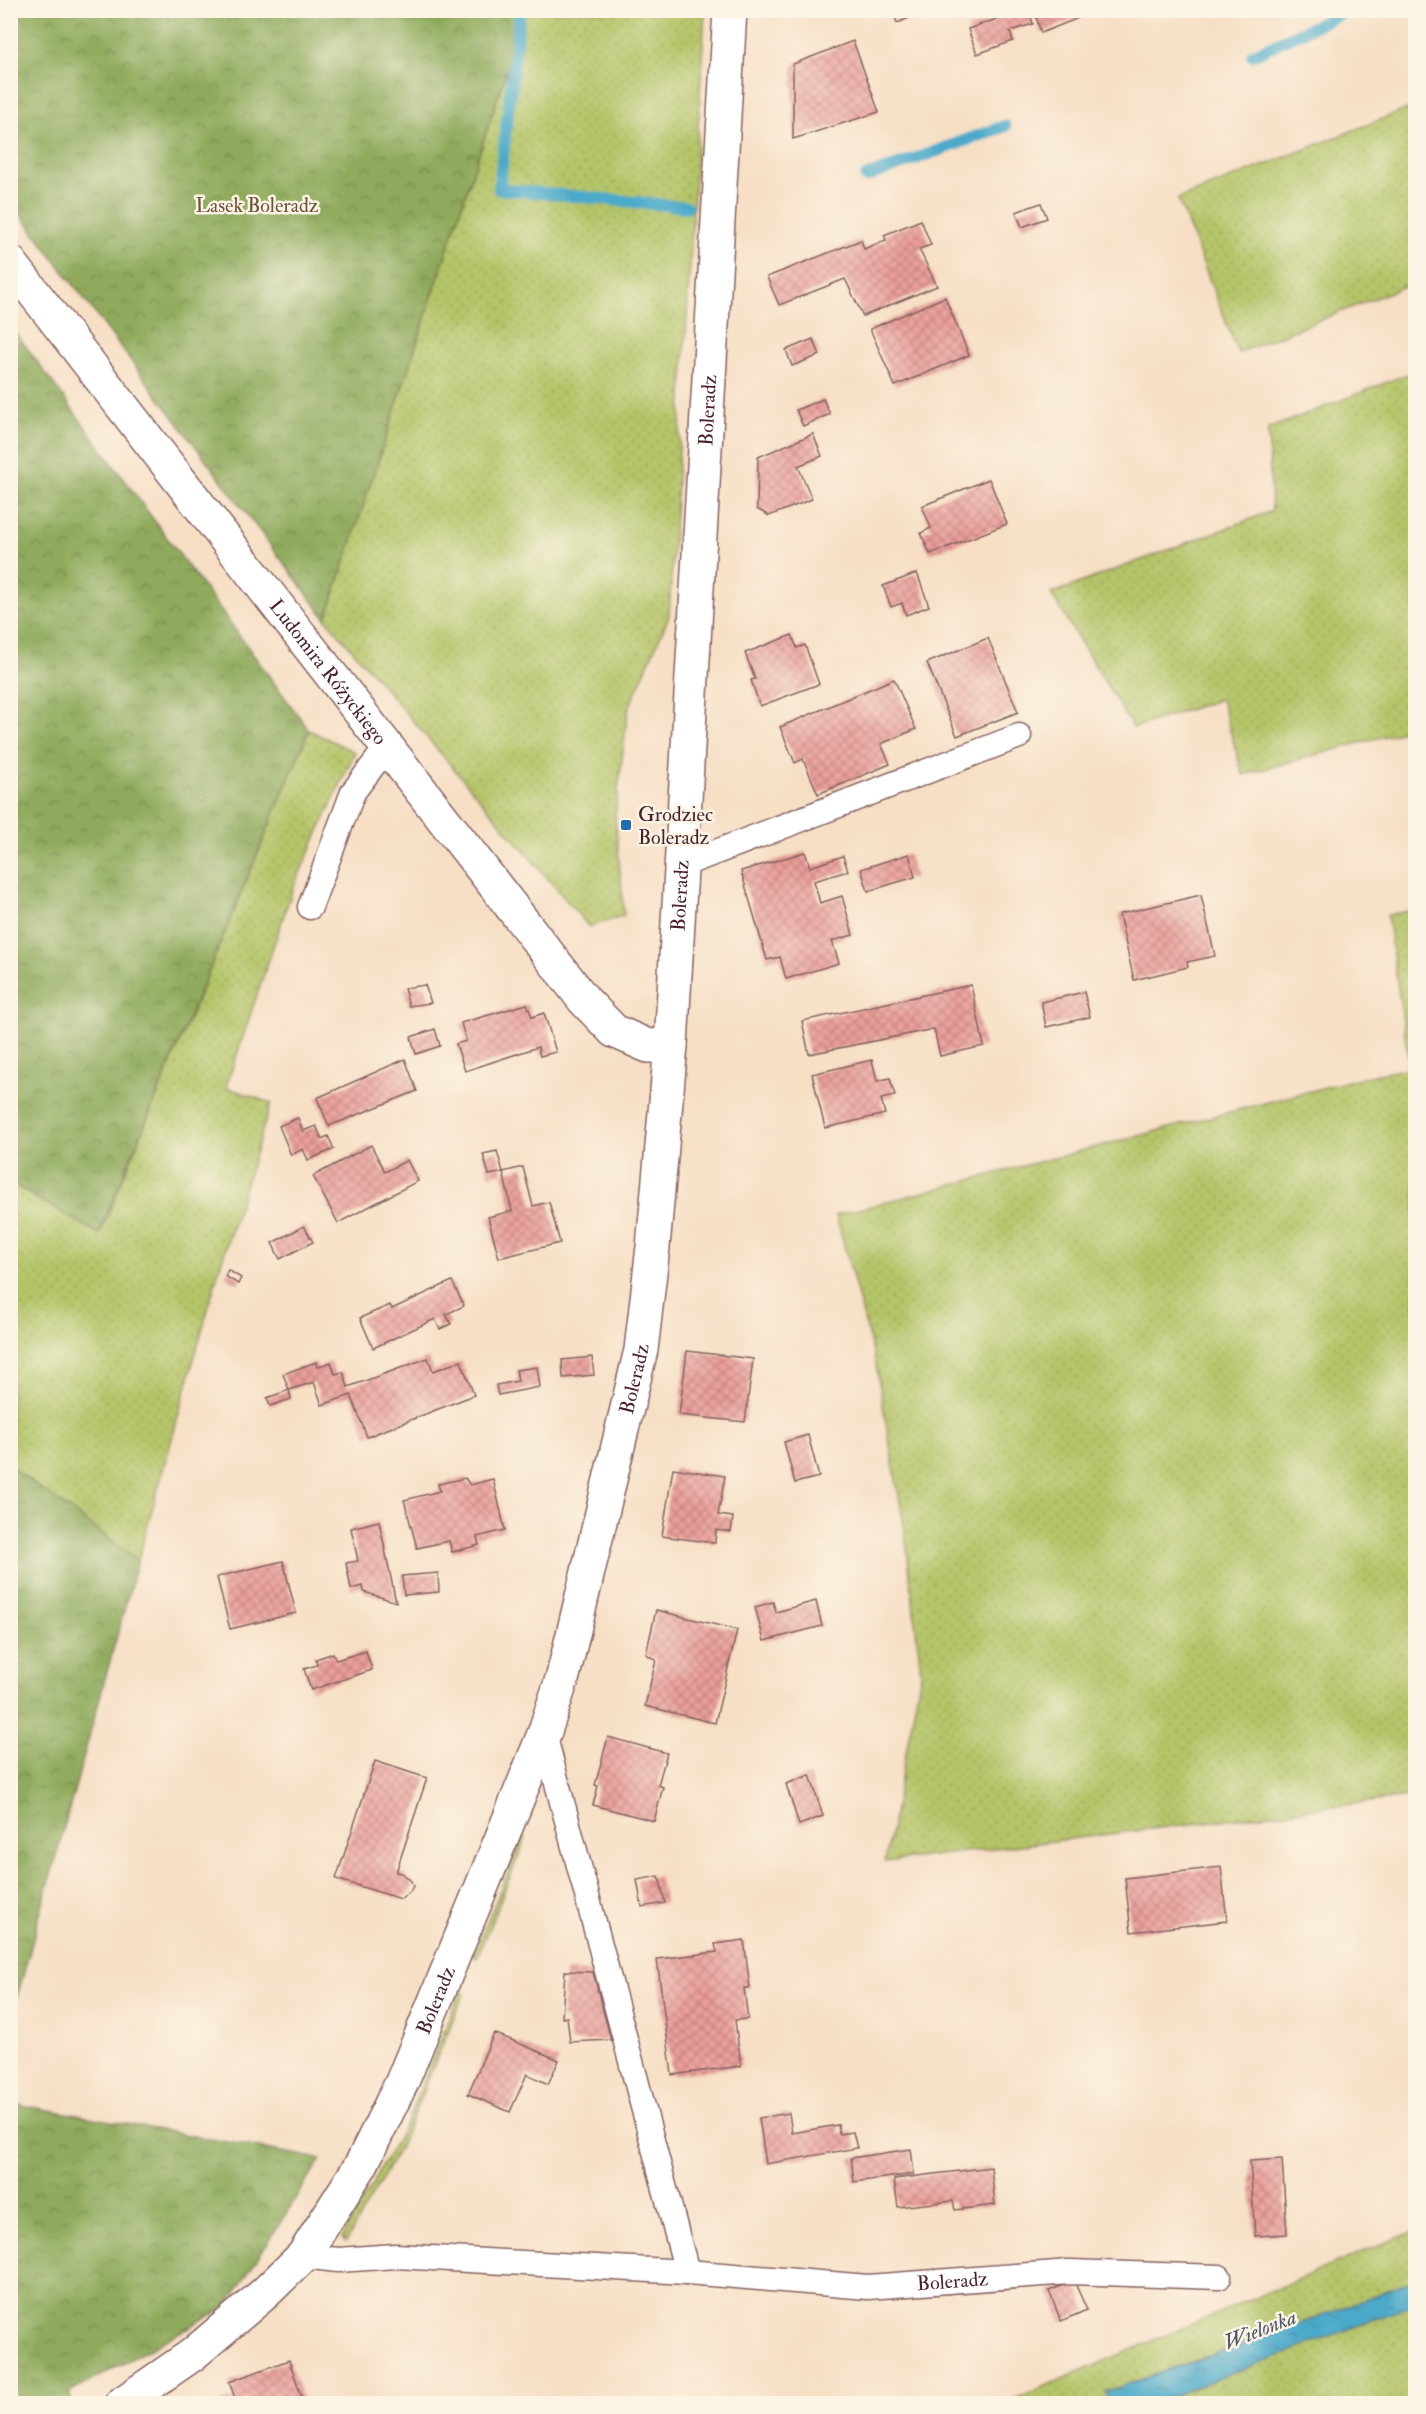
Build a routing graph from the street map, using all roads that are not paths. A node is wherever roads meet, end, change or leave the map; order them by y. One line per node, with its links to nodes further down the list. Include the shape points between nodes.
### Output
1 (730, 10): 5 (street, Boleradz)
2 (10, 262): 4 (street, Ludomira Różyckiego)
3 (1019, 736): 5 (lane)
4 (387, 747): 6 (lane, via 353,792); 7 (street, Ludomira Różyckiego, via 592,1008 614,1031 648,1046)
5 (682, 865): 7 (street, Boleradz)
6 (310, 907)
7 (671, 1045): 8 (street, Boleradz, via 641,1350 563,1676)
8 (544, 1734): 9 (street, Boleradz, via 402,2082 361,2165); 10 (lane)
9 (303, 2256): 10 (lane, Boleradz, via 338,2260 396,2256); 12 (street, Boleradz, via 192,2355)
10 (687, 2272): 11 (lane, Boleradz, via 868,2287 1070,2272)
11 (1219, 2277)
12 (121, 2403)

